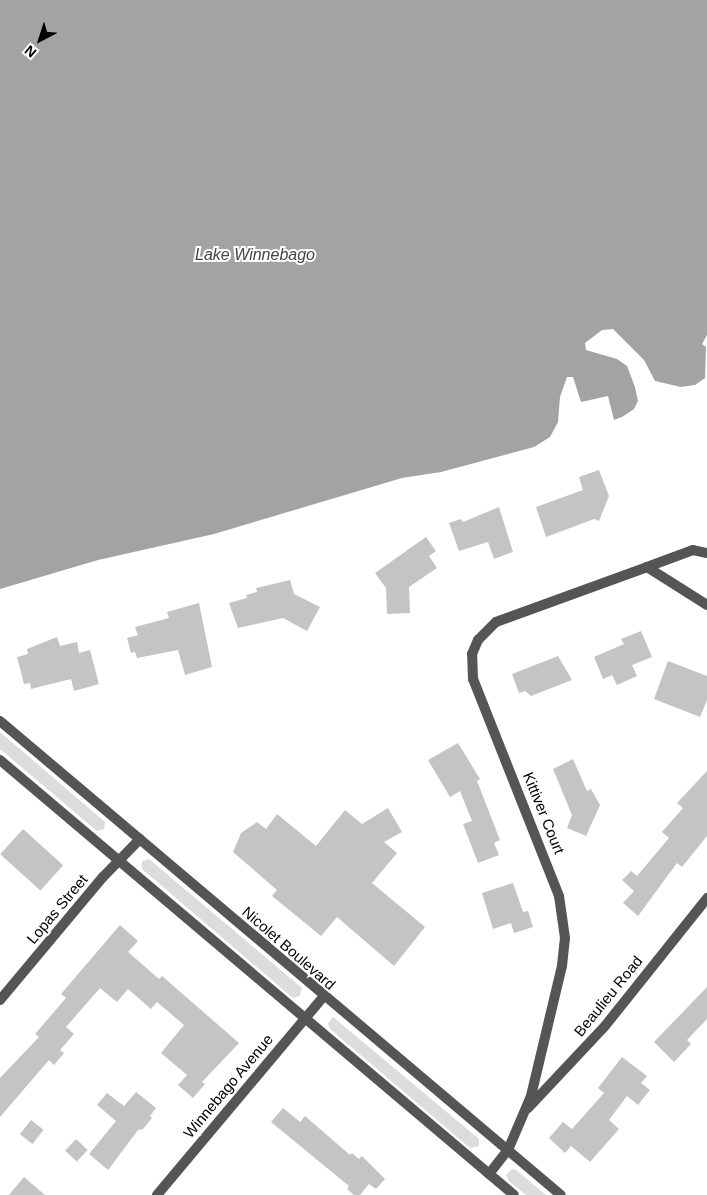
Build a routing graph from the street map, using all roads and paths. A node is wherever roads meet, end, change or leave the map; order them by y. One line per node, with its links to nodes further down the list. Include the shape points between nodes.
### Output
1 (707, 553): 2 (street, Kittiver Court, via 692,550)
2 (647, 567): 3 (street); 12 (street, Kittiver Court, via 496,622 478,640 472,654 473,678 540,842 565,924 562,966)
3 (707, 605)
4 (0, 721): 6 (street, Nicolet Boulevard)
5 (0, 760): 7 (street)
6 (140, 839): 7 (street, Lopas Street); 9 (street, Nicolet Boulevard)
7 (118, 861): 10 (street, Lopas Street); 11 (street)
8 (707, 898): 12 (street, Beaulieu Road, via 605,1026)
9 (323, 997): 11 (street, Winnebago Avenue); 13 (street, Nicolet Boulevard)
10 (0, 1000)
11 (306, 1018): 14 (street); 15 (street, Winnebago Avenue)
12 (527, 1109): 13 (street, Kittiver Court)
13 (508, 1150): 14 (street, Kittiver Court); 17 (street, Nicolet Boulevard)
14 (489, 1174): 16 (street)
15 (157, 1195)
16 (514, 1195)
17 (561, 1195)

